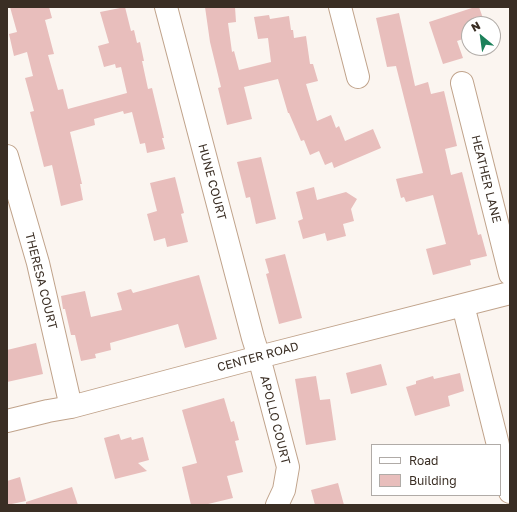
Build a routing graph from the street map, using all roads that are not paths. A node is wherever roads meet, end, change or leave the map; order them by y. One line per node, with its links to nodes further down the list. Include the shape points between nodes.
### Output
1 (166, 7): 9 (street, HUNE COURT)
2 (340, 7): 3 (street)
3 (358, 78)
4 (462, 83): 6 (street, HEATHER LANE)
5 (7, 156): 10 (street, THERESA COURT, via 38,263)
6 (510, 274)
7 (510, 293): 8 (street, CENTER ROAD)
8 (463, 305): 9 (street, CENTER ROAD); 12 (street)
9 (259, 357): 10 (street, CENTER ROAD); 15 (street, APOLLO COURT, via 288,467)
10 (71, 407): 11 (street, CENTER ROAD)
11 (7, 421)
12 (498, 444)
13 (501, 456): 14 (street)
14 (510, 492)
15 (278, 505)

